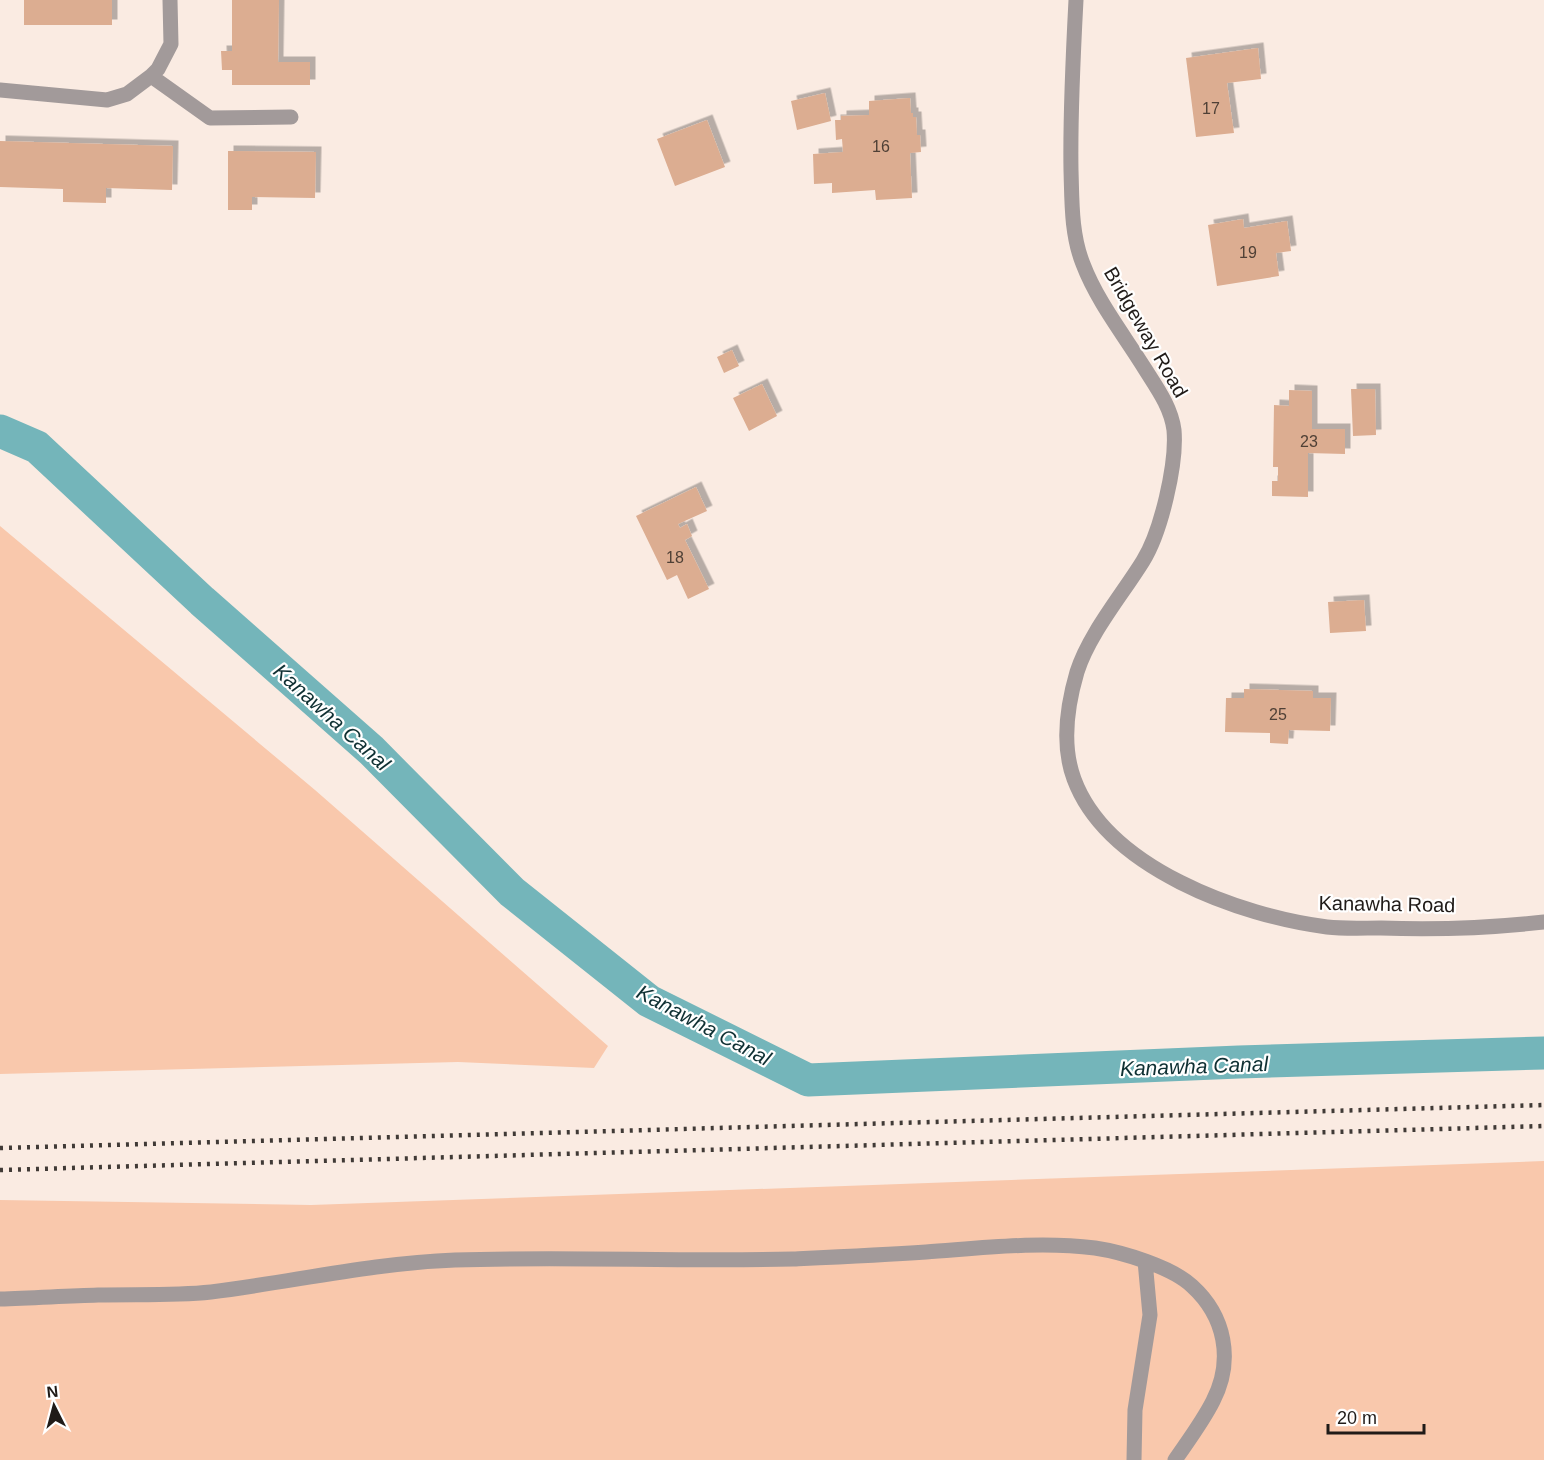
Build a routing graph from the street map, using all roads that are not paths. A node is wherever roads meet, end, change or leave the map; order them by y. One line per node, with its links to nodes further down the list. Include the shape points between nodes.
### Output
1 (170, 0): 3 (street, via 171,44)
2 (1076, 0): 6 (street, Bridgeway Road, via 1070,118 1076,237 1083,264 1101,299 1166,403 1173,430 1173,462 1159,525 1146,557 1102,622 1078,668 1066,739 1072,776 1082,797 1110,833 1136,856)
3 (152, 76): 4 (street, via 127,94 106,100); 5 (street, via 210,118)
4 (0, 90)
5 (291, 117)
6 (1198, 890): 7 (street, Kanawha Road, via 1273,917 1329,927 1415,929)
7 (1544, 922)
8 (1145, 1261): 9 (street, via 1096,1248 1037,1246 739,1260 455,1260 389,1264 211,1292); 10 (street, via 1150,1315 1135,1410); 11 (street, via 1169,1270 1191,1285 1220,1324 1225,1347 1223,1372 1214,1400)
9 (0, 1299)
10 (1134, 1460)
11 (1175, 1460)

